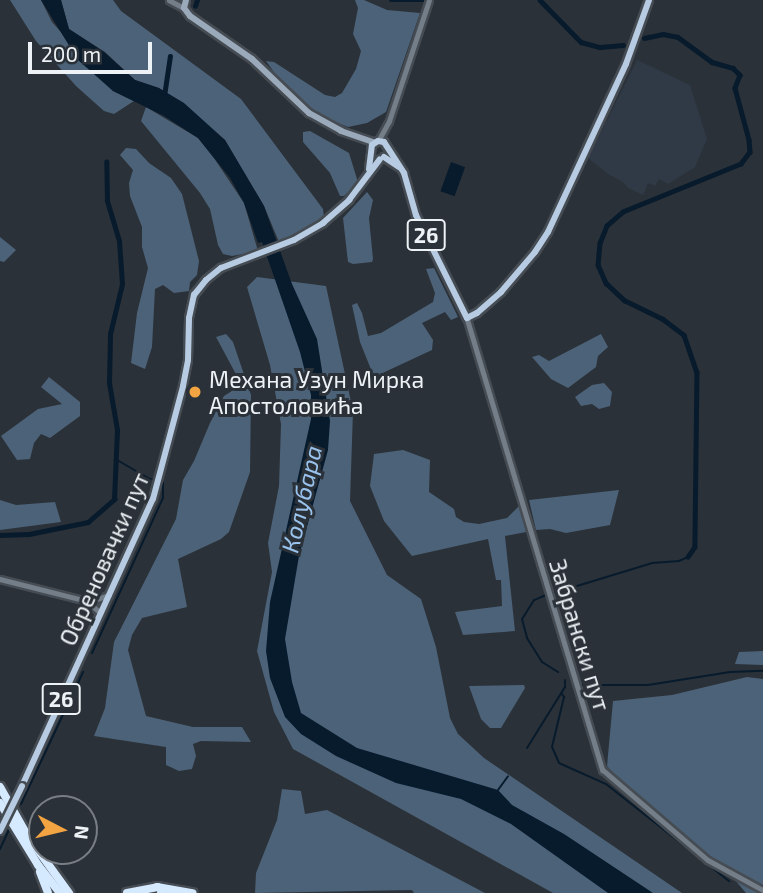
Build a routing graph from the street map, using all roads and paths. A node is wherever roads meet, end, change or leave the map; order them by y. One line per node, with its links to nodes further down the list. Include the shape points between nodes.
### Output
1 (169, 0): 5 (street)
2 (186, 0): 5 (main road)
3 (429, 0): 6 (street)
4 (649, 0): 12 (main road, via 626,64 548,232 501,292)
5 (184, 8): 7 (main road, via 252,59 309,113)
6 (389, 121): 8 (street); 10 (street)
7 (355, 138): 8 (main road); 9 (main road)
8 (376, 142): 9 (main road, 26); 10 (main road)
9 (371, 152): 10 (main road, 26); 11 (main road, 26)
10 (385, 153): 11 (main road, 26); 12 (main road, 26, via 400,168 416,215)
11 (364, 180): 14 (main road, Обреновачки пут / 26, via 332,216 295,240 232,264 206,280 192,300 186,371 158,482)
12 (467, 318): 22 (street, Забрански пут, via 603,770 708,860)
13 (0, 579): 15 (street)
14 (110, 594): 15 (street); 16 (main road, Обреновачки пут / 26)
15 (87, 601): 16 (street)
16 (101, 613): 19 (main road, Обреновачки пут / 26, bridge)
17 (0, 787): 25 (highway, via 27,835)
18 (0, 803): 20 (highway)
19 (0, 831)
20 (28, 849)
21 (38, 865): 23 (highway); 24 (highway)
22 (763, 890)
23 (48, 893)
24 (60, 893)
25 (69, 893)
26 (127, 893): 27 (highway, via 158,887)
27 (192, 893)

